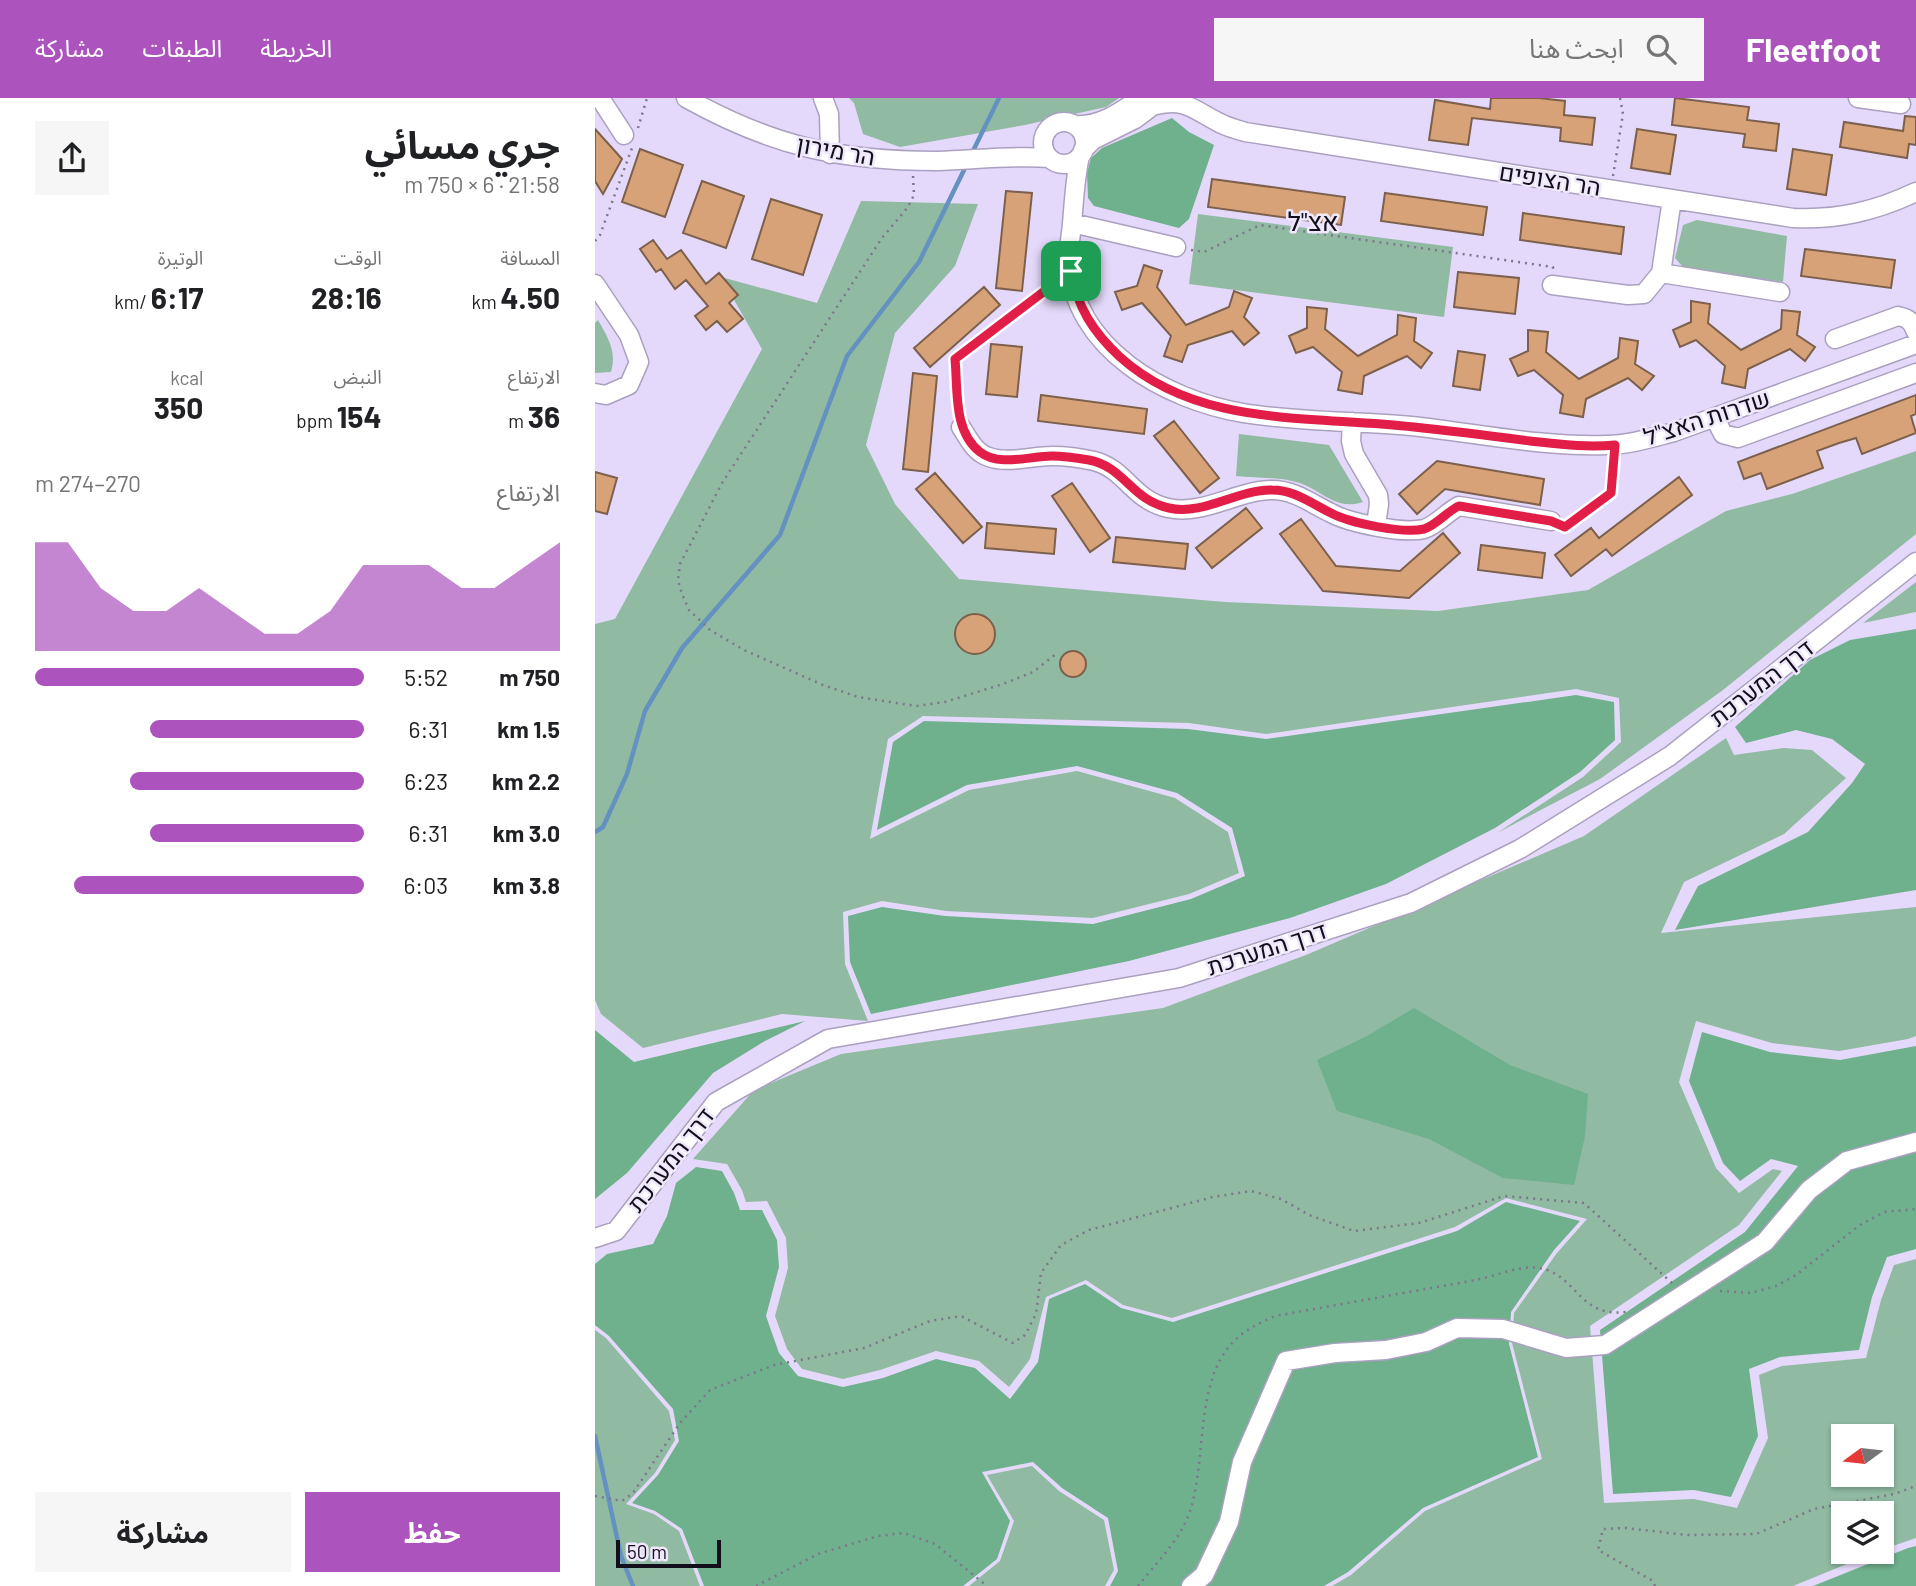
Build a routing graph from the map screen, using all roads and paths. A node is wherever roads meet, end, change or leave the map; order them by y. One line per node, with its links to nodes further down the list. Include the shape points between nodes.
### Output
1 (600, 98): 12 (street)
2 (647, 98): 12 (path)
3 (687, 98): 14 (street, הר מירון, via 757,132)
4 (823, 98): 14 (street, via 829,114)
5 (1620, 98): 18 (path, via 1623,114)
6 (1859, 98): 9 (street)
7 (1153, 100): 8 (street, הר הצופים); 10 (street, via 1096,123); 13 (street, via 1135,119 1093,140)
8 (1186, 101): 18 (street, הר הצופים, via 1219,123 1245,132)
9 (1901, 104)
10 (1074, 125): 11 (street, via 1056,123); 13 (street, via 1084,137)
11 (1044, 135): 15 (street, הר מירון, via 1025,148); 16 (street, via 1043,146)
12 (631, 138): 22 (path)
13 (1082, 153): 16 (street, via 1069,163); 21 (street, שדרות האצ"ל)
14 (830, 154): 17 (street, הר מירון)
15 (994, 157): 16 (street, הר מירון); 17 (street, הר מירון)
16 (1054, 160): 21 (street, שדרות האצ"ל, via 1065,171 1071,188)
17 (913, 161): 41 (path, via 914,195 908,206 722,483 680,564 682,594 689,610 710,630 744,650 858,697 916,706 945,702 1033,672)
18 (1611, 189): 20 (street, הר הצופים)
19 (1916, 192): 20 (street, הר הצופים, via 1878,208 1821,219)
20 (1672, 199): 25 (street)
21 (1072, 217): 23 (street); 24 (street, שדרות האצ"ל)
22 (595, 241)
23 (1176, 247): 27 (path, via 1204,252 1260,226 1553,267)
24 (1071, 271): 35 (street, שדרות האצ"ל, via 1084,316 1105,343 1164,388 1202,404 1244,413); 36 (path, via 955,359)
25 (1661, 273): 27 (street, via 1644,294); 28 (street)
26 (595, 284): 33 (street, via 629,335 639,362 629,386 606,395)
27 (1552, 285)
28 (1780, 292)
29 (1916, 332): 30 (street, via 1907,317 1898,316)
30 (1835, 339)
31 (1916, 344): 34 (street, שדרות האצ"ל)
32 (1916, 373): 34 (street, via 1738,438 1723,433)
33 (595, 393)
34 (1714, 418): 37 (street, שדרות האצ"ל)
35 (1352, 422): 37 (street, שדרות האצ"ל, via 1568,445); 39 (street, via 1354,454 1378,495)
36 (961, 427): 39 (street, via 987,457 1055,456 1092,461 1109,466 1136,493 1169,508 1186,510 1273,490 1311,501 1345,519)
37 (1615, 445): 38 (path, via 1611,493 1565,527)
38 (1551, 521): 39 (street, via 1459,506 1425,528)
39 (1376, 525)
40 (1916, 562): 43 (street, דרך המערכת, via 1670,756 1520,849 1411,903 1179,978 828,1039 716,1102 616,1231)
41 (1056, 654)
42 (1916, 1142): 44 (street, via 1847,1161 1809,1190 1765,1242)
43 (595, 1238)
44 (1683, 1293): 46 (path, via 1584,1203 1504,1196 1419,1223 1353,1231 1281,1199 1251,1191 1213,1197 1089,1230 1061,1245 1041,1273 1037,1314 1025,1335 1013,1343 961,1316 930,1321 864,1348 774,1365 711,1390 680,1423 633,1493 622,1501); 49 (street, via 1605,1345 1566,1348 1503,1329 1457,1328 1426,1342 1386,1350 1286,1361 1242,1462 1229,1522 1204,1575)
45 (1916, 1486): 50 (path, via 1814,1509 1756,1534 1603,1529 1598,1550)
46 (595, 1496)
47 (756, 1586): 48 (path, via 818,1554 904,1533 935,1544)
48 (987, 1586)
49 (1191, 1586)
50 (1655, 1586)

